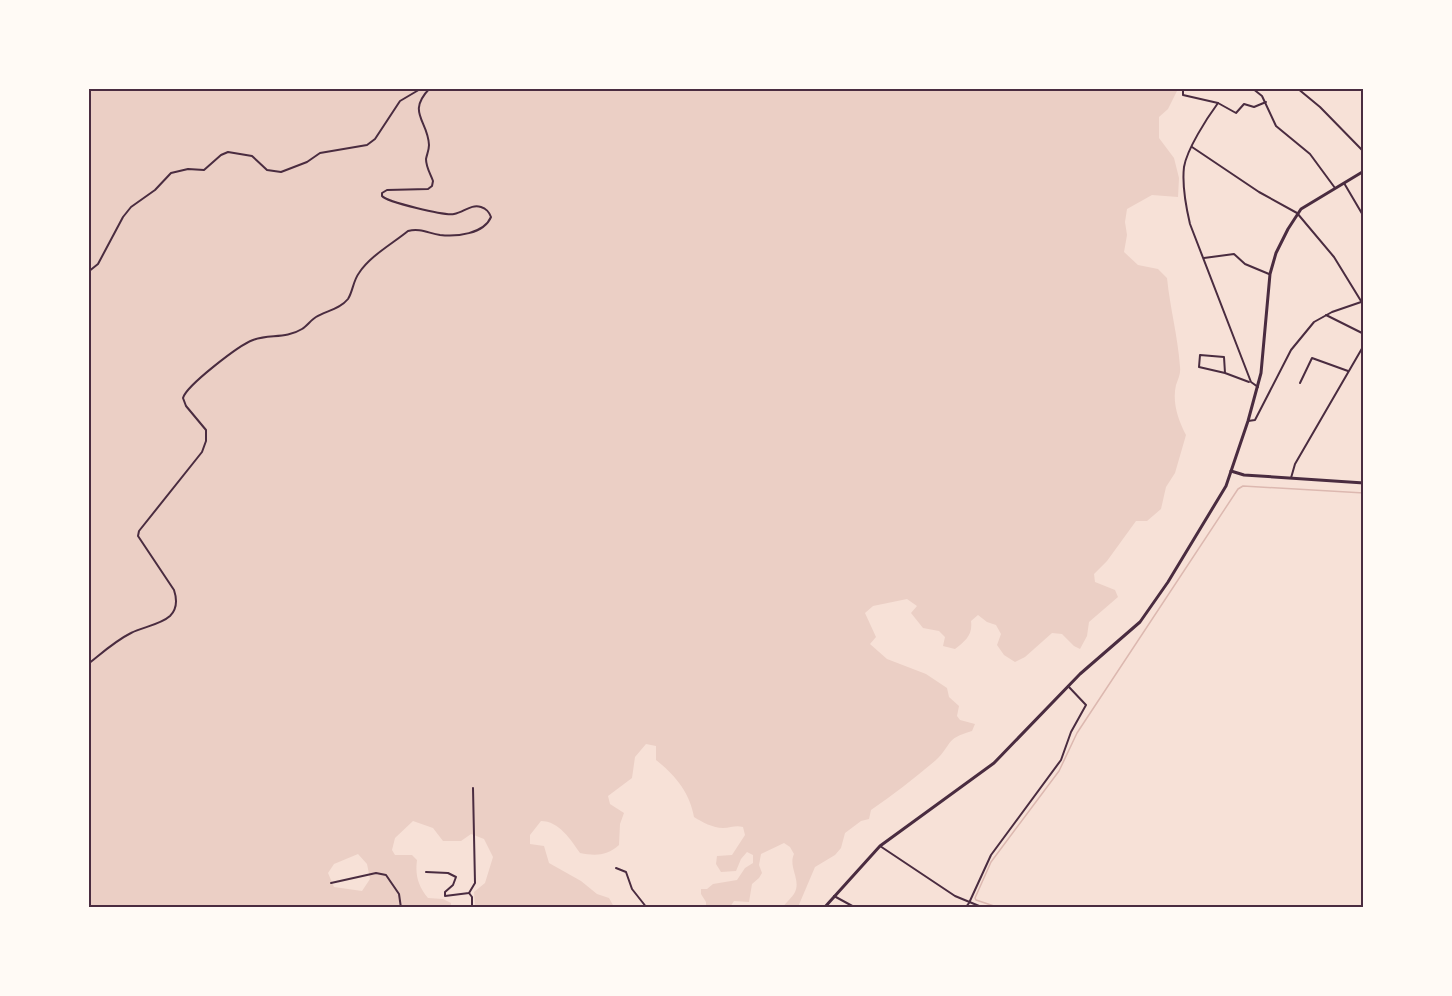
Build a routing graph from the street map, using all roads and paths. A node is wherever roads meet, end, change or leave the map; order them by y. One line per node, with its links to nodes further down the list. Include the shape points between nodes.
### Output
1 (381, 88): 2 (street)
2 (407, 88)
3 (422, 88): 18 (street, via 400,102 367,145 320,153 281,172 267,170 252,156 228,152 204,170 171,172 155,190 131,207 98,264)
4 (430, 88): 33 (street, via 418,114 429,142 426,160 432,186 387,190 382,196 392,203 447,214 483,208 491,217 488,223 460,235 408,231 359,272 348,298 339,307 292,333 250,341 189,387 183,399 206,430 206,441 202,452 138,536 174,590 176,607 164,620 125,636)
5 (1183, 88): 9 (street, via 1183,95)
6 (1252, 88): 8 (street)
7 (1297, 88): 11 (street)
8 (1266, 102): 9 (street, via 1254,107 1244,104 1236,113); 14 (street, via 1276,126 1310,154)
9 (1218, 103): 10 (street)
10 (1192, 147): 15 (street, via 1258,192); 17 (street, via 1184,168 1188,212)
11 (1364, 152)
12 (1364, 171): 13 (street)
13 (1343, 183): 14 (street); 16 (street)
14 (1335, 188): 15 (street)
15 (1298, 213): 19 (street, via 1276,253); 20 (street, via 1334,257)
16 (1364, 217)
17 (1204, 258): 19 (street, via 1234,254 1245,264); 26 (street)
18 (88, 273)
19 (1270, 274): 28 (street)
20 (1362, 301): 21 (street)
21 (1326, 314): 22 (street); 29 (street, via 1314,322 1292,350 1255,420)
22 (1364, 334)
23 (1364, 345): 24 (street)
24 (1349, 372): 27 (street, via 1312,358); 31 (street, via 1295,464)
25 (1225, 373): 25 (street, via 1224,357 1200,355 1199,368); 26 (street)
26 (1251, 382): 28 (street)
27 (1300, 383)
28 (1258, 387): 29 (street)
29 (1248, 421): 30 (street)
30 (1231, 471): 31 (street); 34 (street, via 1217,502 1140,622)
31 (1291, 478): 32 (street)
32 (1364, 483)
33 (88, 664)
34 (1068, 686): 36 (street, via 994,763); 42 (street, via 1086,705 1061,760 991,855)
35 (473, 788): 40 (street, via 476,876)
36 (880, 846): 41 (street); 42 (street)
37 (616, 868): 45 (street, via 626,872 632,889)
38 (426, 872): 40 (street, via 456,877 445,896)
39 (331, 883): 43 (street, via 376,873 386,875 399,894)
40 (469, 893): 44 (street)
41 (834, 896): 46 (street); 47 (street)
42 (969, 903): 48 (street); 49 (street)
43 (401, 908)
44 (472, 908)
45 (647, 908)
46 (824, 908)
47 (856, 908)
48 (965, 908)
49 (984, 908)

